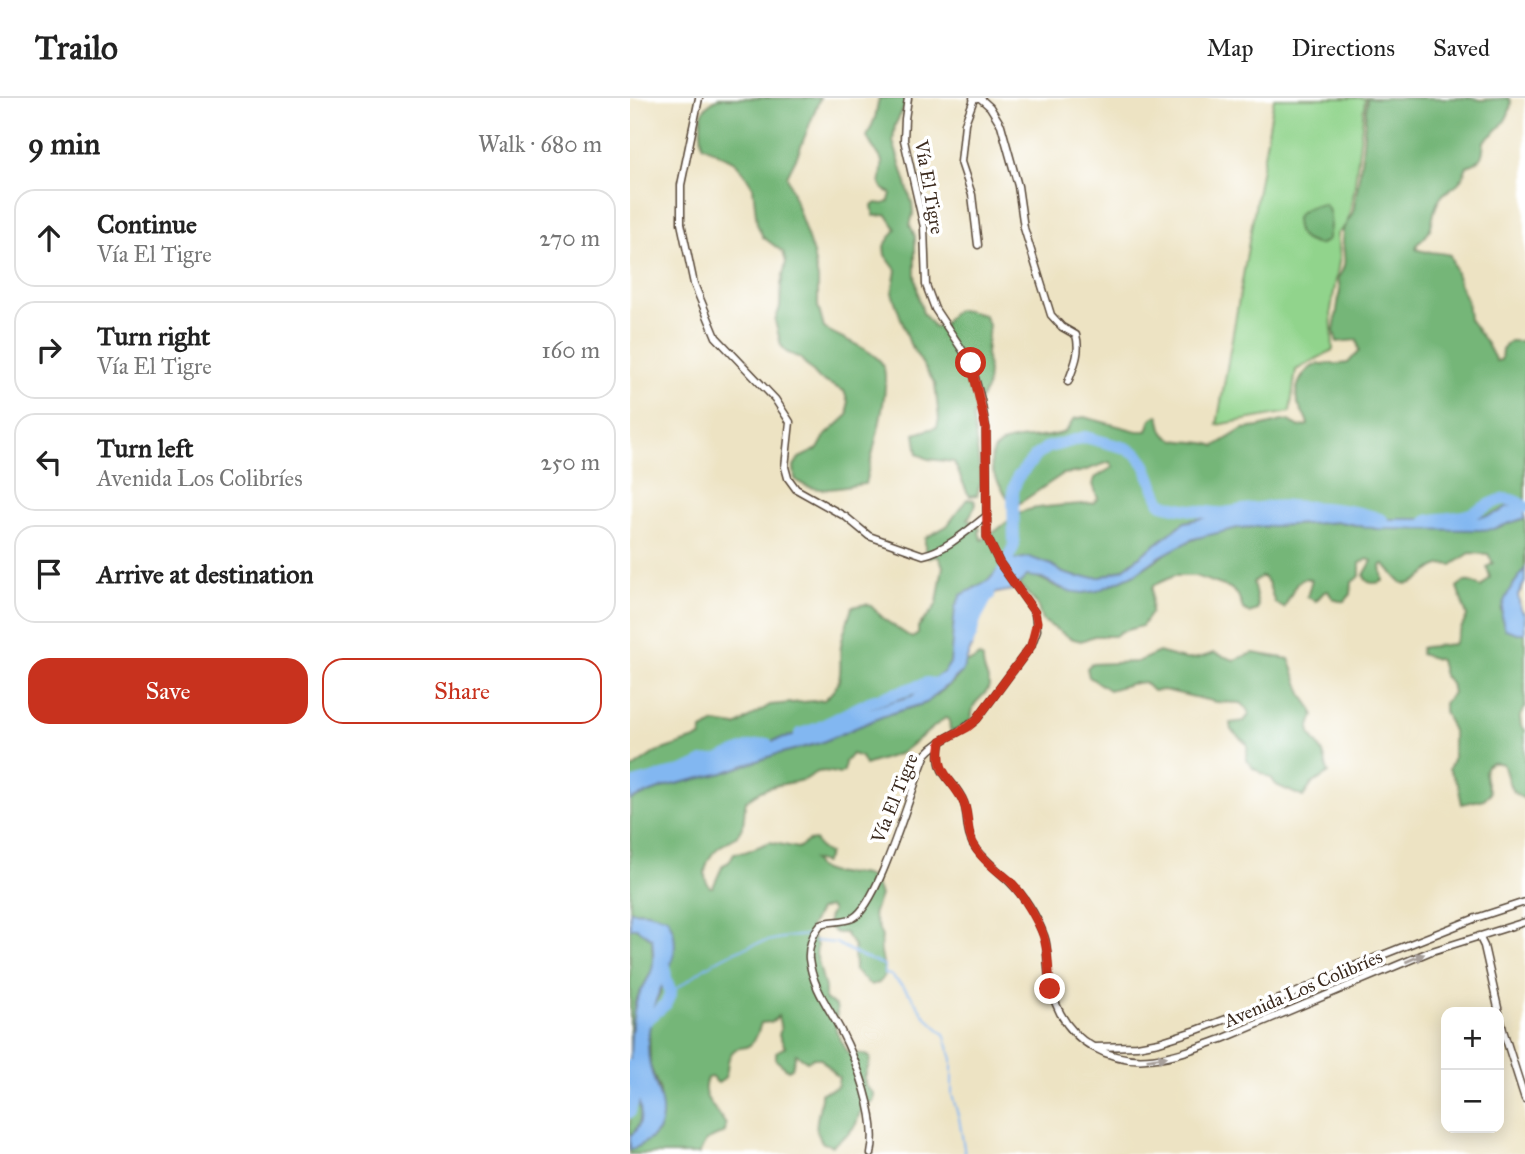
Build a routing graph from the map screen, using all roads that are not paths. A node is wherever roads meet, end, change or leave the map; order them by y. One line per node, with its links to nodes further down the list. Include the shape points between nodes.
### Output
1 (699, 98): 6 (street, via 681,185 681,223 694,284 716,337 775,398 790,422 788,478 796,489 846,517 869,536 923,555)
2 (908, 98): 6 (street, Vía El Tigre, via 904,141 924,227 926,285 935,309 971,363 981,400 986,428)
3 (974, 98): 4 (street, via 965,123 961,162 972,195); 5 (street, via 990,107 1001,125 1027,240 1051,315 1076,335 1079,344)
4 (978, 245)
5 (1068, 382)
6 (985, 517): 7 (street, Vía El Tigre, via 987,537 999,562 1037,622 1031,646 977,719)
7 (941, 741): 11 (street, Avenida Los Colibríes, via 942,770 964,802 972,842 1029,906 1046,939 1050,989 1058,1011); 13 (street, Vía El Tigre, via 926,754 864,908 854,918 821,924 810,944 809,959 822,1000 853,1056 866,1100 873,1130)
8 (1525, 902): 11 (street, Avenida Los Colibríes, via 1159,1042)
9 (1525, 922): 10 (street, Avenida Los Colibríes)
10 (1479, 936): 11 (street, Avenida Los Colibríes, one-way to 10, via 1121,1058 1163,1059); 12 (street)
11 (1092, 1047)
12 (1525, 1099)
13 (870, 1154)

